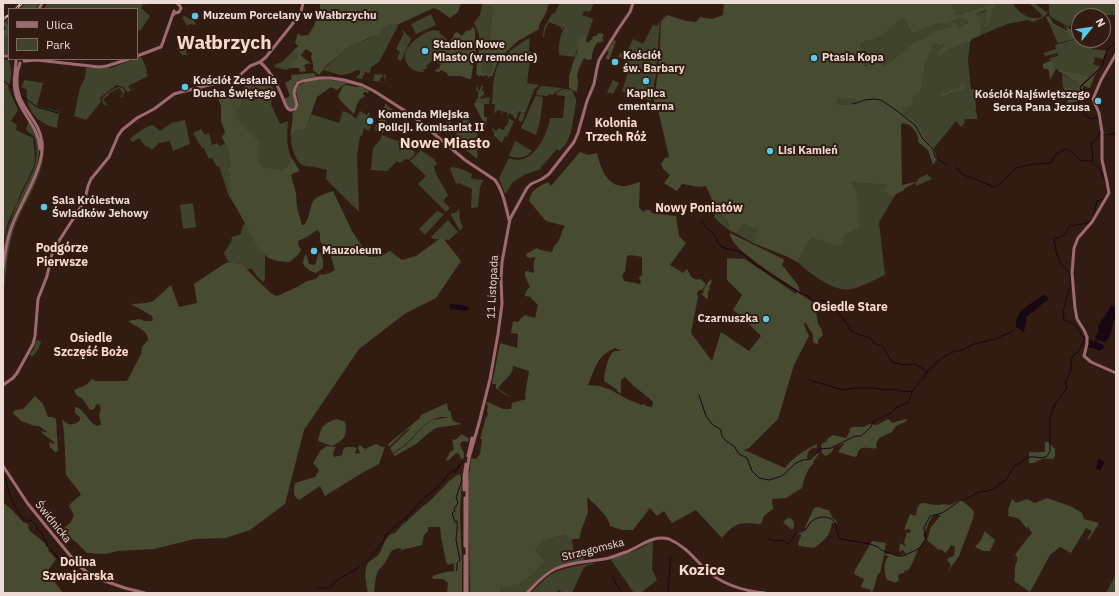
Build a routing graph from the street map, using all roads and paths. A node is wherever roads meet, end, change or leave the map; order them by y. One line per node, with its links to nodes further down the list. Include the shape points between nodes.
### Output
1 (303, 3): 12 (street, via 298,17)
2 (633, 3): 16 (street, 11 Listopada, via 630,12 599,60 594,84 574,142 549,174 527,188)
3 (175, 7): 6 (street, via 161,47)
4 (1116, 54): 21 (street, via 1100,80 1093,99 1099,113 1102,162 1109,193 1092,222 1076,242 1072,273 1076,314 1087,337 1084,356 1091,362)
5 (3, 56): 7 (street)
6 (138, 56)
7 (8, 57)
8 (16, 60): 13 (street); 14 (street, via 15,92 37,134)
9 (25, 60): 13 (street)
10 (43, 60): 11 (street, via 99,67)
11 (126, 60)
12 (260, 62): 15 (street, via 290,110 297,107 294,93 298,83 302,81 320,78 344,80 372,89 413,116 465,160 493,178 498,184); 22 (street, via 250,66 239,76 174,94 154,109 136,118 120,133 109,157 90,182 82,205 52,254 47,276 39,294 33,344 17,373)
13 (20, 63): 14 (street, via 17,76 18,91 40,134)
14 (40, 159): 20 (street, via 9,232)
15 (506, 207): 16 (street); 17 (street); 18 (street)
16 (515, 208): 18 (street, 11 Listopada)
17 (507, 213): 18 (street); 19 (street)
18 (512, 214): 19 (street, 11 Listopada)
19 (509, 221): 25 (street, 11 Listopada, via 502,262 502,298 492,371 467,473)
20 (3, 268)
21 (1116, 373)
22 (3, 385)
23 (3, 466): 24 (street, Świdnicka, via 28,504 77,564 99,579)
24 (146, 593)
25 (466, 593)
26 (527, 593): 27 (street, Strzegomska, via 556,568 609,558 659,537 683,546 706,569 730,586)
27 (765, 593)

